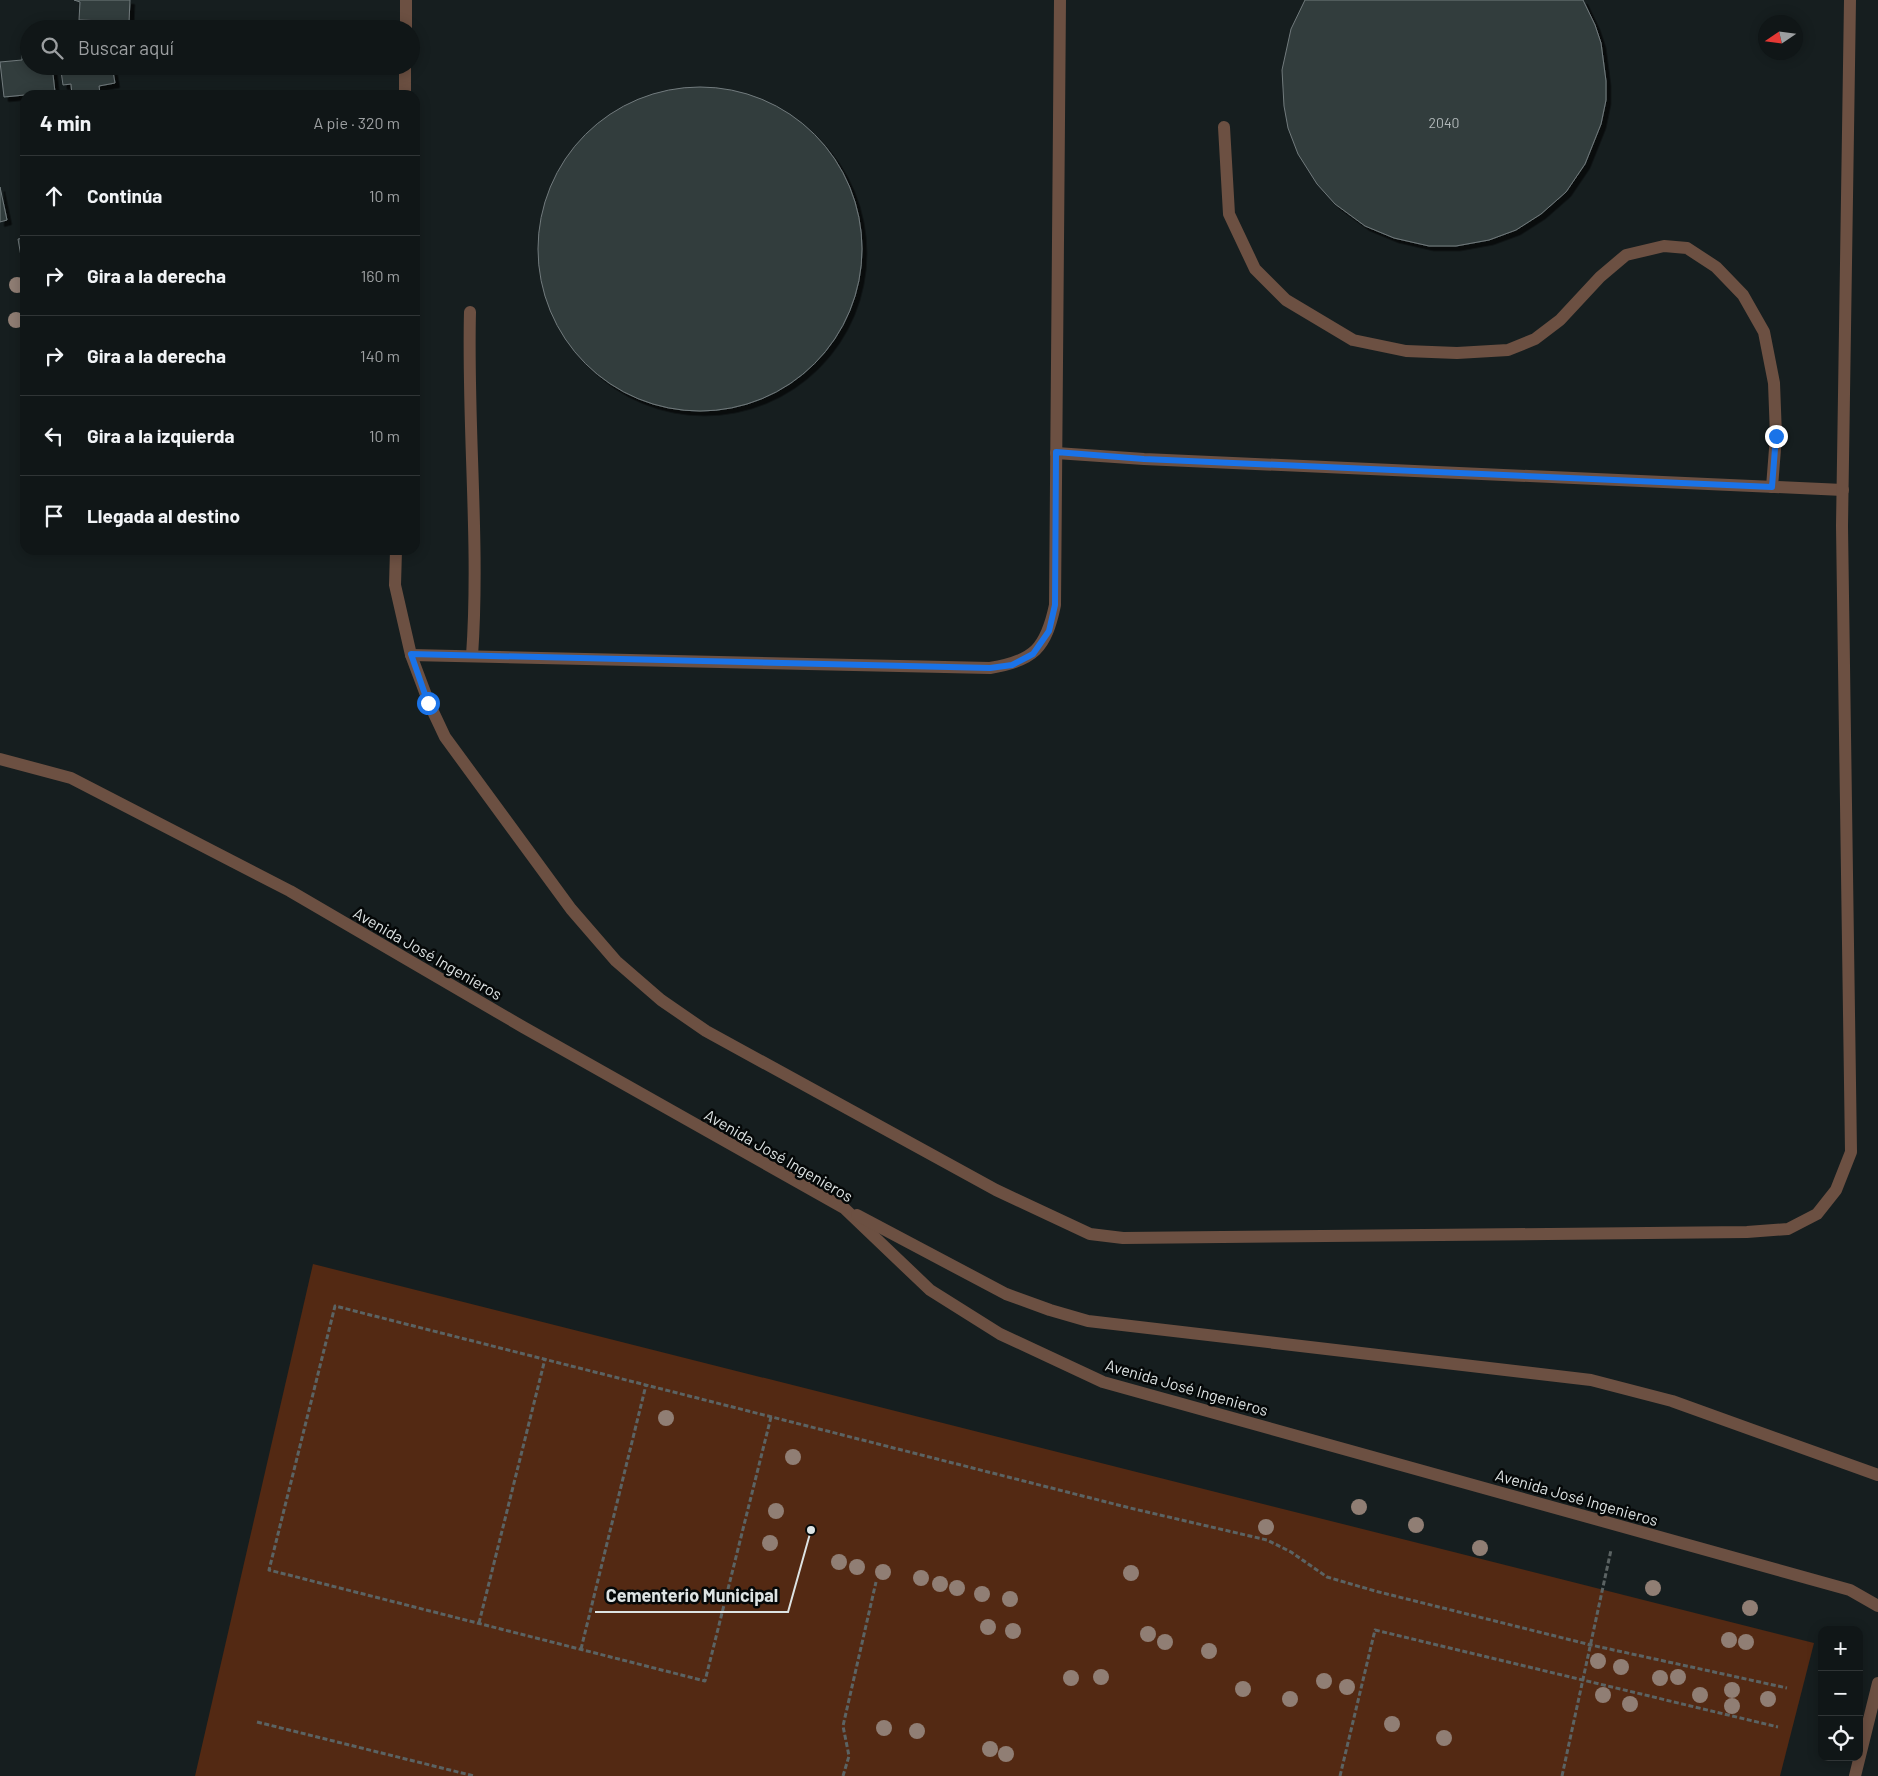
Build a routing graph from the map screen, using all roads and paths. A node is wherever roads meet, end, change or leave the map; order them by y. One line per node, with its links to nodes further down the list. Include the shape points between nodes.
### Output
1 (406, 0): 4 (street)
2 (1060, 0): 9 (street)
3 (1850, 0): 11 (street)
4 (406, 20)
5 (405, 75): 6 (street)
6 (405, 90)
7 (1224, 127): 10 (street, via 1229,214 1255,269 1286,300 1353,340 1406,351 1508,350 1535,339 1560,320 1600,277 1626,256 1664,246 1687,248 1716,267 1743,295 1764,332 1774,383 1776,436)
8 (470, 312): 14 (street, via 476,605)
9 (1056, 452): 10 (street, via 1144,459); 14 (street, via 1055,605 1049,631 1033,654 1012,665 990,668)
10 (1772, 487): 11 (street)
11 (1843, 490): 13 (street, via 1851,1152 1836,1190 1817,1214 1788,1229 1123,1238 1090,1234 996,1190 706,1031 661,1000 616,962 571,910 445,737 428,703)
12 (396, 555): 13 (street, via 395,585)
13 (411, 654): 14 (street)
14 (472, 656)
15 (0, 760): 16 (street, Avenida José Ingenieros, via 71,778 290,891)
16 (844, 1208): 20 (street, via 1006,1294 1088,1322 1591,1380 1672,1401); 21 (street, Avenida José Ingenieros, via 930,1290 1000,1334 1104,1382)
17 (545, 1359): 18 (path); 24 (path); 24 (path, via 336,1306 304,1430 269,1570)
18 (646, 1385): 19 (path); 26 (path)
19 (772, 1417): 25 (path, via 1268,1540 1327,1578); 26 (path, via 705,1681)
20 (1878, 1475)
21 (1617, 1525): 23 (street, Avenida José Ingenieros, via 1850,1590); 25 (path)
22 (876, 1582): 33 (path, via 843,1726 849,1756)
23 (1878, 1606)
24 (479, 1623): 26 (path)
25 (1591, 1645): 27 (path); 29 (path)
26 (581, 1649)
27 (1583, 1680): 31 (path); 34 (path, via 1375,1630); 35 (path)
28 (1878, 1683): 36 (street)
29 (1787, 1688)
30 (257, 1722): 32 (path)
31 (1778, 1727)
32 (474, 1776)
33 (843, 1776)
34 (1340, 1776)
35 (1562, 1776)
36 (1855, 1776)

